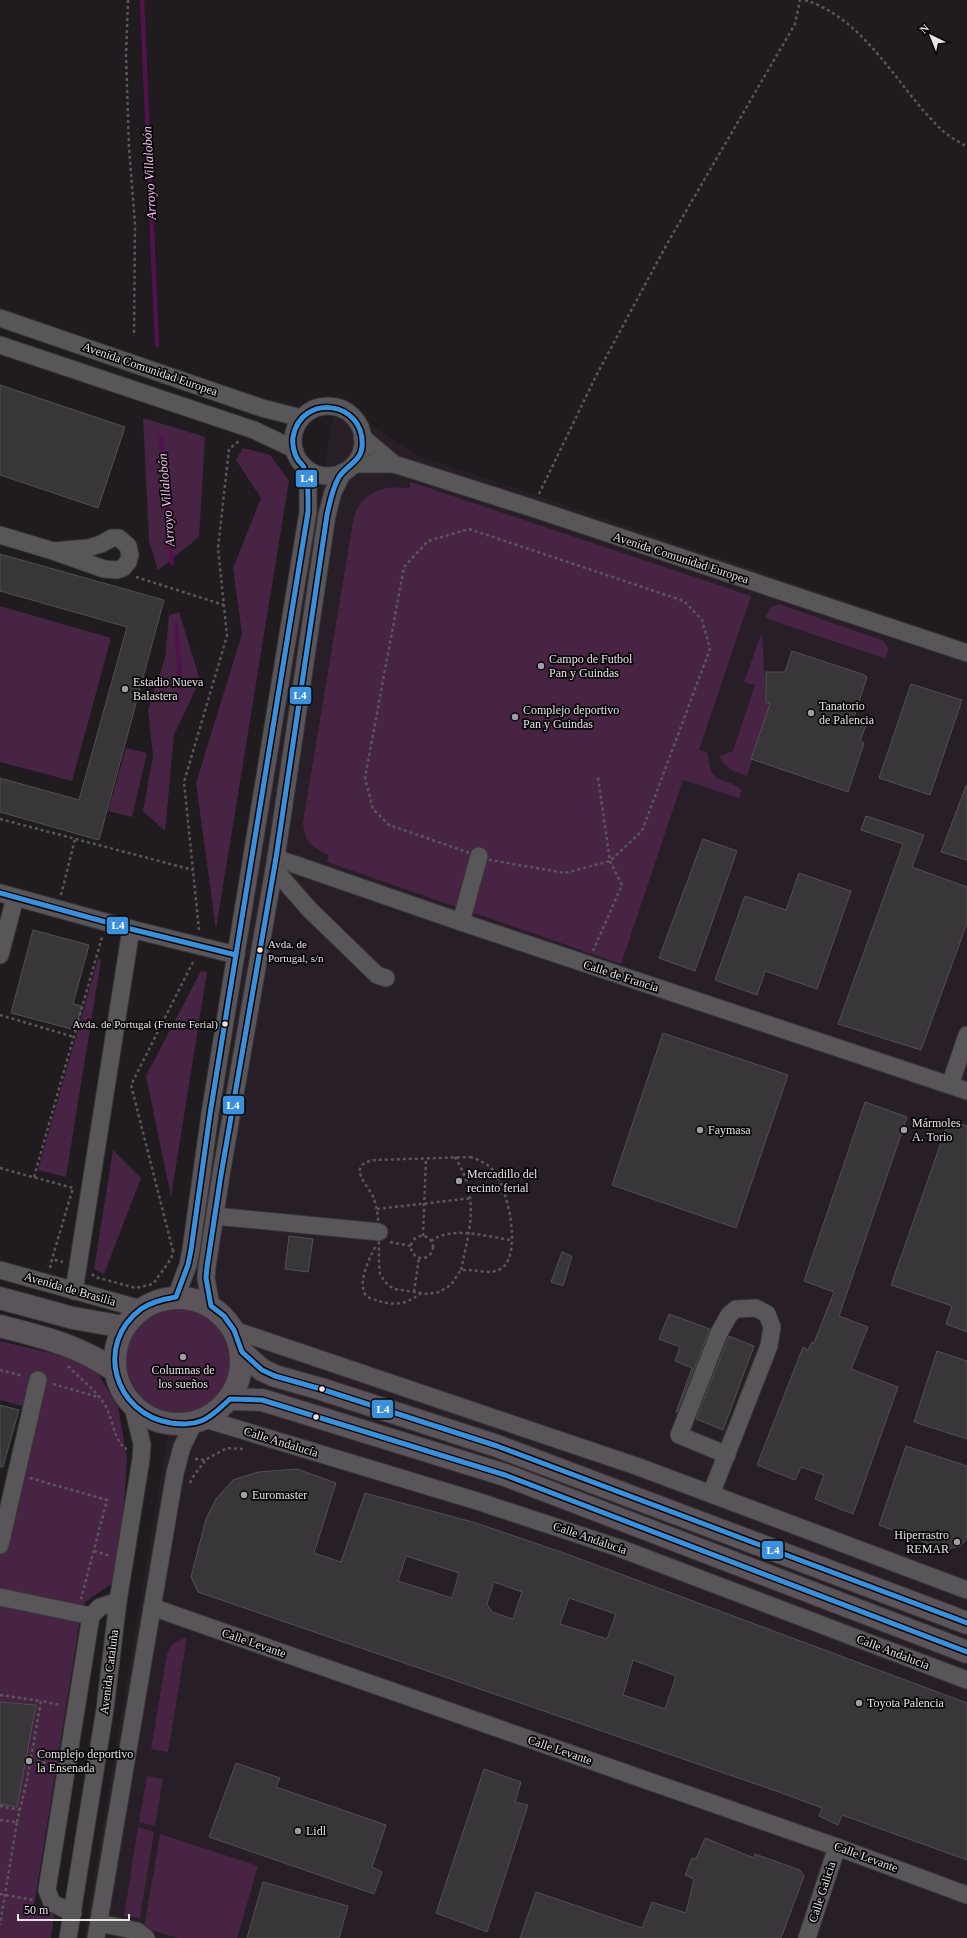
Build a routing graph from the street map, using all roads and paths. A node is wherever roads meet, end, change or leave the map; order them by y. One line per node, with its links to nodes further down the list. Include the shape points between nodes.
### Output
1 (128, 0): 6 (path, via 126,56 135,224)
2 (800, 0): 15 (path, via 795,24 657,263 597,374)
3 (805, 0): 4 (path, via 836,14 862,38 944,132)
4 (967, 147)
5 (0, 318): 8 (street, Avenida Comunidad Europea, via 262,408)
6 (134, 336)
7 (0, 345): 9 (street, Avenida Comunidad Europea)
8 (301, 418): 10 (street, via 317,407 336,407 354,418 360,427); 11 (street, via 295,427)
9 (254, 430): 11 (street, Avenida Comunidad Europea); 19 (path, via 229,448 218,548)
10 (362, 437): 12 (street, Avenida Comunidad Europea); 14 (street, via 359,456)
11 (294, 450): 13 (street)
12 (394, 464): 14 (street, Avenida Comunidad Europea); 15 (street, Avenida Comunidad Europea)
13 (305, 468): 14 (street, via 323,476 333,475); 35 (street, via 308,512)
14 (348, 468): 26 (street, via 332,492 327,515)
15 (532, 508): 20 (street, Avenida Comunidad Europea)
16 (0, 534): 17 (street)
17 (53, 551): 18 (street, via 104,569); 18 (street, via 88,548 112,538 119,538 128,546 130,555 123,568)
18 (117, 570): 19 (path)
19 (224, 605): 27 (path, via 227,636 184,782)
20 (967, 653)
21 (598, 777): 25 (path)
22 (0, 819): 23 (path)
23 (75, 839): 27 (path); 29 (path)
24 (479, 856): 25 (path, via 565,873); 25 (path, via 389,825 373,809 365,778 404,566 428,541 468,529 684,601 702,620 710,649 642,831); 30 (street)
25 (610, 861): 36 (path, via 622,886)
26 (275, 864): 30 (street, Calle de Francia); 37 (street, via 309,909 377,975); 50 (street)
27 (193, 870): 33 (path)
28 (8, 895): 29 (street); 34 (street)
29 (58, 909): 31 (street)
30 (461, 922): 36 (street, Calle de Francia)
31 (106, 923): 32 (street); 40 (path)
32 (131, 929): 33 (street); 62 (street)
33 (201, 946): 35 (street); 57 (path, via 131,1086)
34 (0, 955)
35 (236, 955): 65 (street, via 191,1250)
36 (587, 964): 41 (street, Calle de Francia)
37 (386, 978)
38 (0, 1015): 40 (path)
39 (967, 1035): 41 (street)
40 (74, 1037): 46 (path)
41 (950, 1085): 42 (street, Calle de Francia)
42 (967, 1091)
43 (455, 1157): 44 (path); 47 (path); 54 (path, via 470,1157 487,1164 503,1184 508,1203)
44 (426, 1158): 48 (path); 49 (path, via 365,1162 360,1167)
45 (0, 1168): 46 (path)
46 (34, 1177): 59 (path, via 73,1188)
47 (472, 1198): 48 (path); 51 (path)
48 (424, 1203): 49 (path); 53 (path)
49 (377, 1208): 52 (path)
50 (215, 1216): 52 (street); 67 (street, via 206,1278)
51 (469, 1234): 54 (path); 55 (path, via 447,1234); 61 (path)
52 (379, 1236): 56 (path); 63 (path, via 382,1278 390,1287); 64 (path, via 367,1264 364,1294 376,1301 401,1304 407,1303)
53 (423, 1236): 55 (path); 56 (path, via 416,1238)
54 (511, 1240): 61 (path, via 510,1257 498,1270)
55 (431, 1241): 58 (path, via 433,1248 430,1254)
56 (411, 1246): 58 (path)
57 (173, 1251)
58 (419, 1258): 63 (path)
59 (52, 1259)
60 (0, 1270): 62 (street, Avenida de Brasilia)
61 (461, 1270): 64 (path, via 454,1282 444,1290 433,1294)
62 (74, 1291): 68 (street, Avenida de Brasilia)
63 (414, 1292): 64 (path)
64 (421, 1293)
65 (176, 1297): 67 (main road, via 196,1300); 68 (main road, via 159,1300)
66 (0, 1298): 70 (main road, Avenida de Brasilia, via 73,1318)
67 (211, 1306): 71 (main road, via 224,1316)
68 (141, 1309): 70 (main road)
69 (0, 1326): 73 (main road, via 72,1347 96,1358)
70 (124, 1327): 73 (main road, via 116,1344)
71 (234, 1330): 72 (main road); 80 (street, via 639,1467)
72 (242, 1352): 75 (main road, via 240,1377); 87 (main road, via 262,1370 275,1376 497,1446)
73 (115, 1371): 76 (main road, via 121,1391)
74 (38, 1380): 81 (street)
75 (230, 1399): 77 (main road); 88 (main road, via 262,1400 505,1475)
76 (133, 1407): 77 (main road, via 148,1418 165,1424); 84 (street, Avenida Cataluña, via 142,1451)
77 (199, 1421): 85 (street, via 182,1447 174,1473); 89 (street, Calle Andalucía, via 478,1501 619,1548)
78 (727, 1455): 78 (street, via 679,1435 728,1316 736,1309 756,1308 767,1314 772,1327 769,1346); 80 (street)
79 (26, 1477): 86 (path, via 107,1500)
80 (711, 1494): 82 (street)
81 (0, 1545)
82 (967, 1590)
83 (0, 1597): 86 (street)
84 (118, 1601): 86 (street); 104 (street, Avenida Cataluña, via 105,1709)
85 (152, 1607): 99 (street, Calle Levante); 106 (street)
86 (84, 1614): 92 (street)
87 (967, 1623)
88 (967, 1652)
89 (967, 1680)
90 (0, 1696): 91 (path)
91 (40, 1702): 92 (path); 93 (path)
92 (76, 1708): 94 (street)
93 (31, 1760): 94 (path); 96 (path)
94 (67, 1766): 103 (street, via 47,1890)
95 (0, 1806): 96 (path)
96 (20, 1810): 98 (path)
97 (0, 1820): 98 (path)
98 (17, 1822): 102 (path)
99 (837, 1847): 101 (street, Calle Levante); 109 (street, Calle Galicia)
100 (0, 1894): 102 (path)
101 (967, 1894)
102 (5, 1895): 103 (path); 105 (path)
103 (52, 1903): 104 (street)
104 (73, 1913): 107 (street, Avenida Cataluña)
105 (0, 1925)
106 (97, 1930): 108 (street, via 137,1931)
107 (68, 1938)
108 (146, 1938)
109 (807, 1938)

